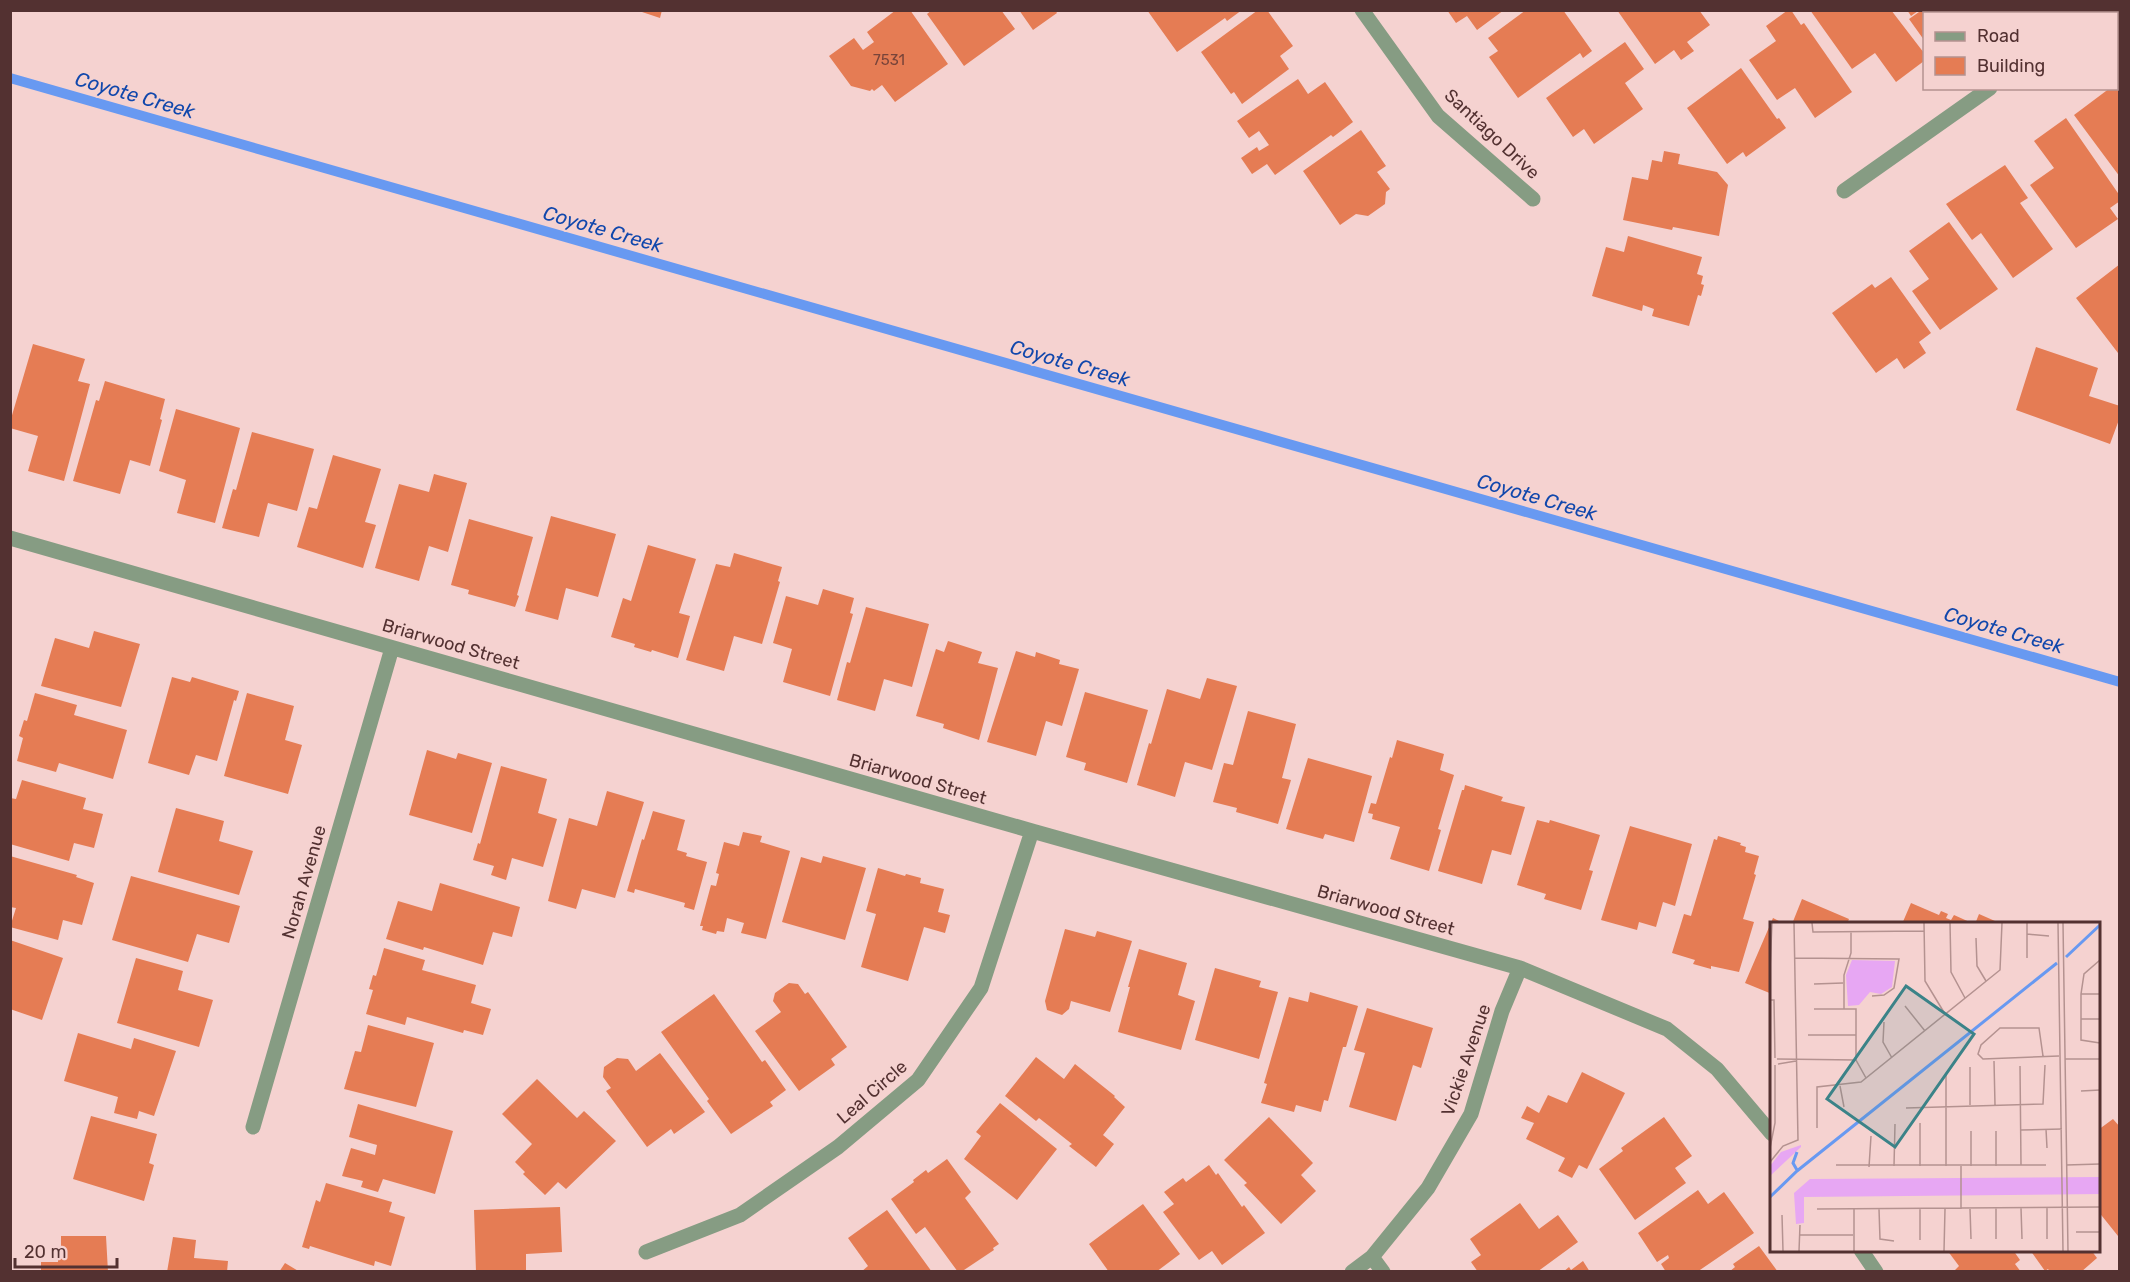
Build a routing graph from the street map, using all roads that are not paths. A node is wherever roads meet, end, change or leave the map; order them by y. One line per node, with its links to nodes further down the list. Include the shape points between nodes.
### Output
1 (1362, 10): 4 (street, Santiago Drive, via 1438,116)
2 (1987, 90): 3 (street)
3 (1844, 191)
4 (1533, 199)
5 (10, 538): 6 (street, Briarwood Street)
6 (392, 648): 7 (street, Briarwood Street); 9 (street, Norah Avenue)
7 (1032, 831): 8 (street, Briarwood Street); 11 (street, Leal Circle, via 981,988 918,1080 838,1147 740,1215)
8 (1520, 968): 10 (street, Briarwood Street, via 1667,1029 1717,1069); 13 (street, Vickie Avenue, via 1502,1011 1471,1114 1428,1188)
9 (253, 1127)
10 (1770, 1132)
11 (646, 1252)
12 (1862, 1252): 16 (street)
13 (1372, 1257): 14 (street, Vickie Avenue); 15 (street)
14 (1352, 1272)
15 (1383, 1272)
16 (1876, 1272)

